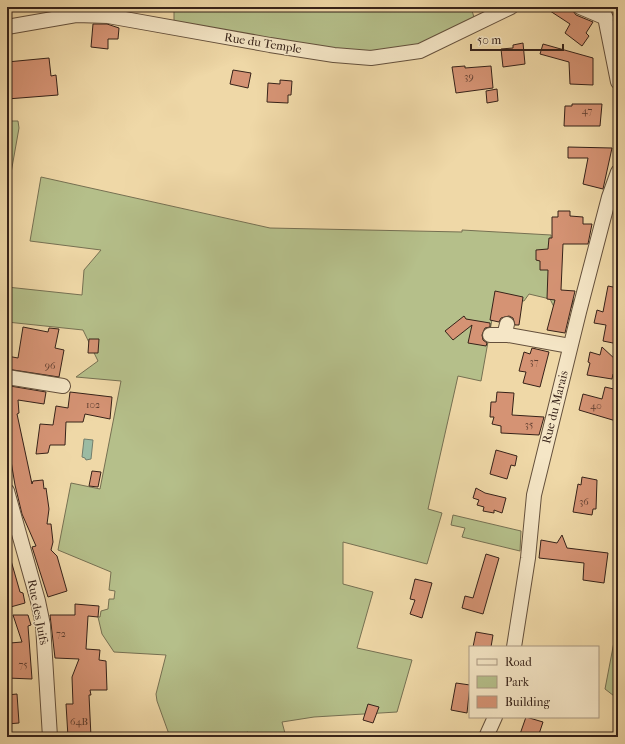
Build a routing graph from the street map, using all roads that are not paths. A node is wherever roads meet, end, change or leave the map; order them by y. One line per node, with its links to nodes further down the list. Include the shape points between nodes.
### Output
1 (511, 7): 3 (street, Rue du Temple, via 420,51 371,58 270,45 108,16)
2 (580, 7): 4 (street)
3 (43, 13): 5 (street, Rue du Temple)
4 (604, 13): 6 (street)
5 (7, 27)
6 (618, 82)
7 (618, 172): 9 (street, Rue du Marais)
8 (490, 336): 9 (street, via 508,330)
9 (570, 346): 13 (street, Rue du Marais, via 534,495 528,558)
10 (7, 377): 11 (street)
11 (63, 386)
12 (7, 491): 15 (street, Rue des Juifs, via 43,625)
13 (514, 646)
14 (495, 718): 16 (street)
15 (50, 737)
16 (486, 737)

